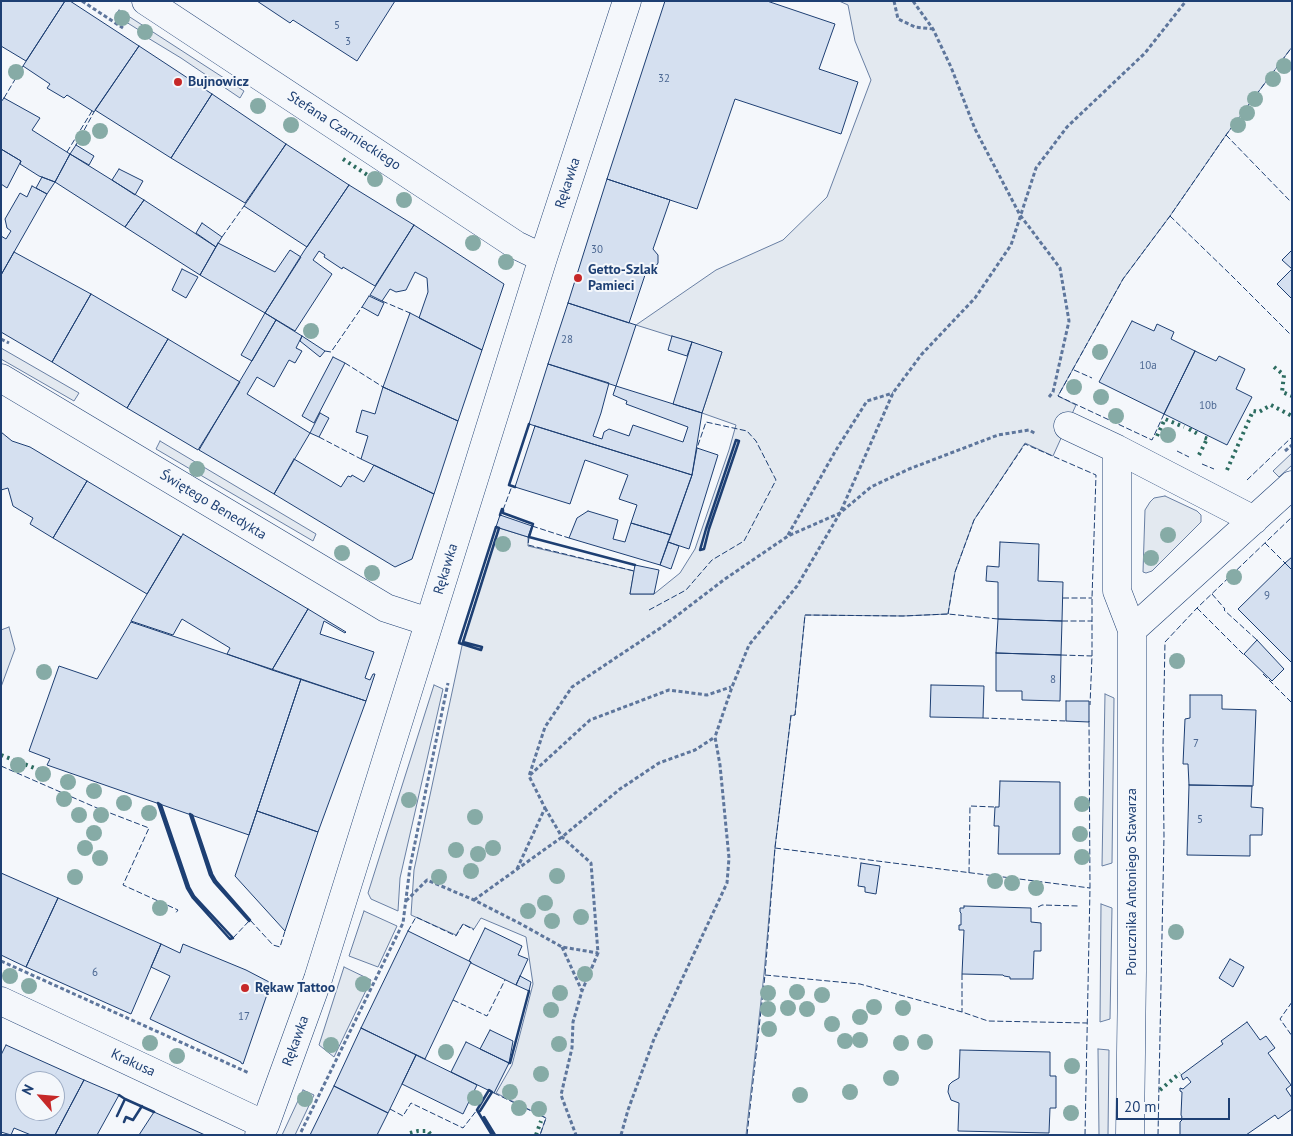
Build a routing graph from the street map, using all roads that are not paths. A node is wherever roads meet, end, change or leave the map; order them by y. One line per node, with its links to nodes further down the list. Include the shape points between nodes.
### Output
1 (146, 1): 3 (street, Stefana Czarnieckiego, via 516,244)
2 (627, 1): 3 (street, Rękawka)
3 (543, 258): 9 (street, Rękawka)
4 (1, 378): 9 (street, Świętego Benedykta, via 386,608)
5 (1068, 426): 6 (street)
6 (1117, 450): 8 (street); 10 (street, Porucznika Antoniego Stawarza, via 1117,590)
7 (1292, 485): 8 (street)
8 (1254, 520): 10 (street)
9 (429, 622): 12 (street, Rękawka, via 318,980)
10 (1132, 630): 13 (street, Porucznika Antoniego Stawarza)
11 (1, 1001): 12 (street, Krakusa)
12 (262, 1130)
13 (1130, 1135)

